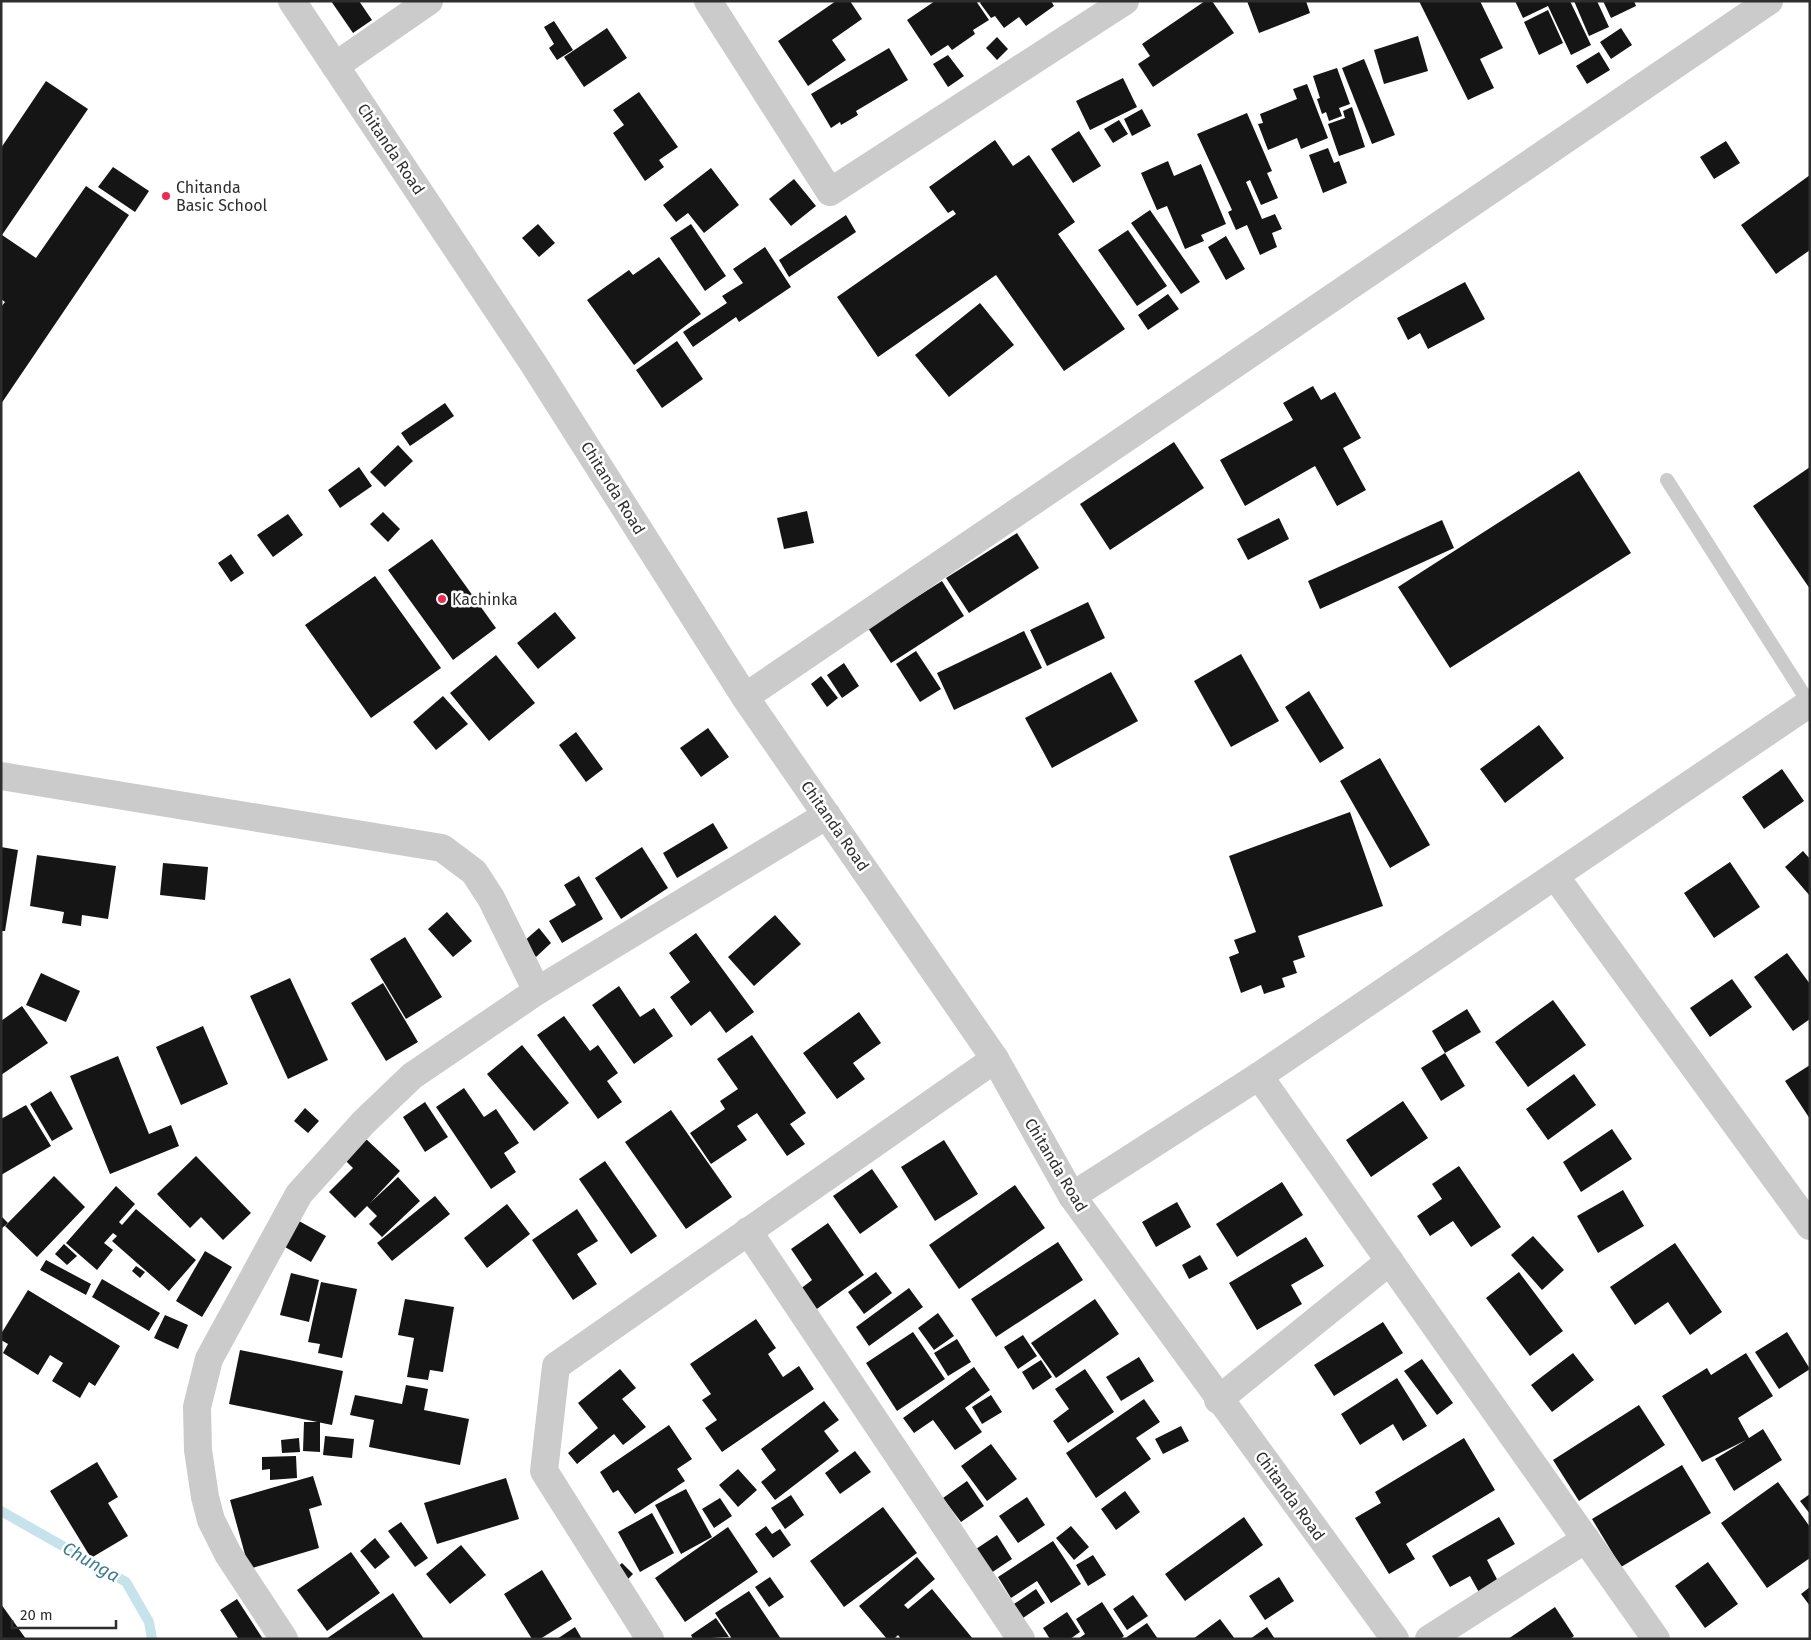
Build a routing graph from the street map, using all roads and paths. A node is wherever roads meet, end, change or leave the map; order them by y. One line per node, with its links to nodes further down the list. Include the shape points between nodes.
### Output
1 (292, 1): 6 (street, Chitanda Road)
2 (429, 1): 6 (street)
3 (708, 1): 4 (street, via 830,192)
4 (1125, 1)
5 (1768, 1): 8 (street)
6 (335, 66): 8 (street, Chitanda Road, via 533,363)
7 (1667, 480): 9 (lane)
8 (745, 697): 11 (street, Chitanda Road)
9 (1809, 703): 12 (street)
10 (1, 776): 13 (street, via 442,848 474,872 491,898)
11 (827, 815): 13 (street); 14 (street, Chitanda Road)
12 (1555, 876): 15 (street); 17 (street)
13 (537, 991): 22 (street, via 412,1076 333,1154 298,1194 209,1360 197,1407 198,1450 205,1498 211,1520 228,1554)
14 (995, 1059): 16 (street, Chitanda Road); 18 (street)
15 (1259, 1076): 16 (street); 19 (street)
16 (1072, 1196): 20 (street, Chitanda Road)
17 (1810, 1226)
18 (748, 1231): 23 (street, via 556,1366 544,1471); 24 (street)
19 (1390, 1261): 20 (street); 21 (street)
20 (1218, 1400): 25 (street, Chitanda Road)
21 (1586, 1539): 26 (street); 27 (street)
22 (284, 1639)
23 (650, 1639)
24 (1021, 1639)
25 (1395, 1639)
26 (1429, 1639)
27 (1656, 1639)

